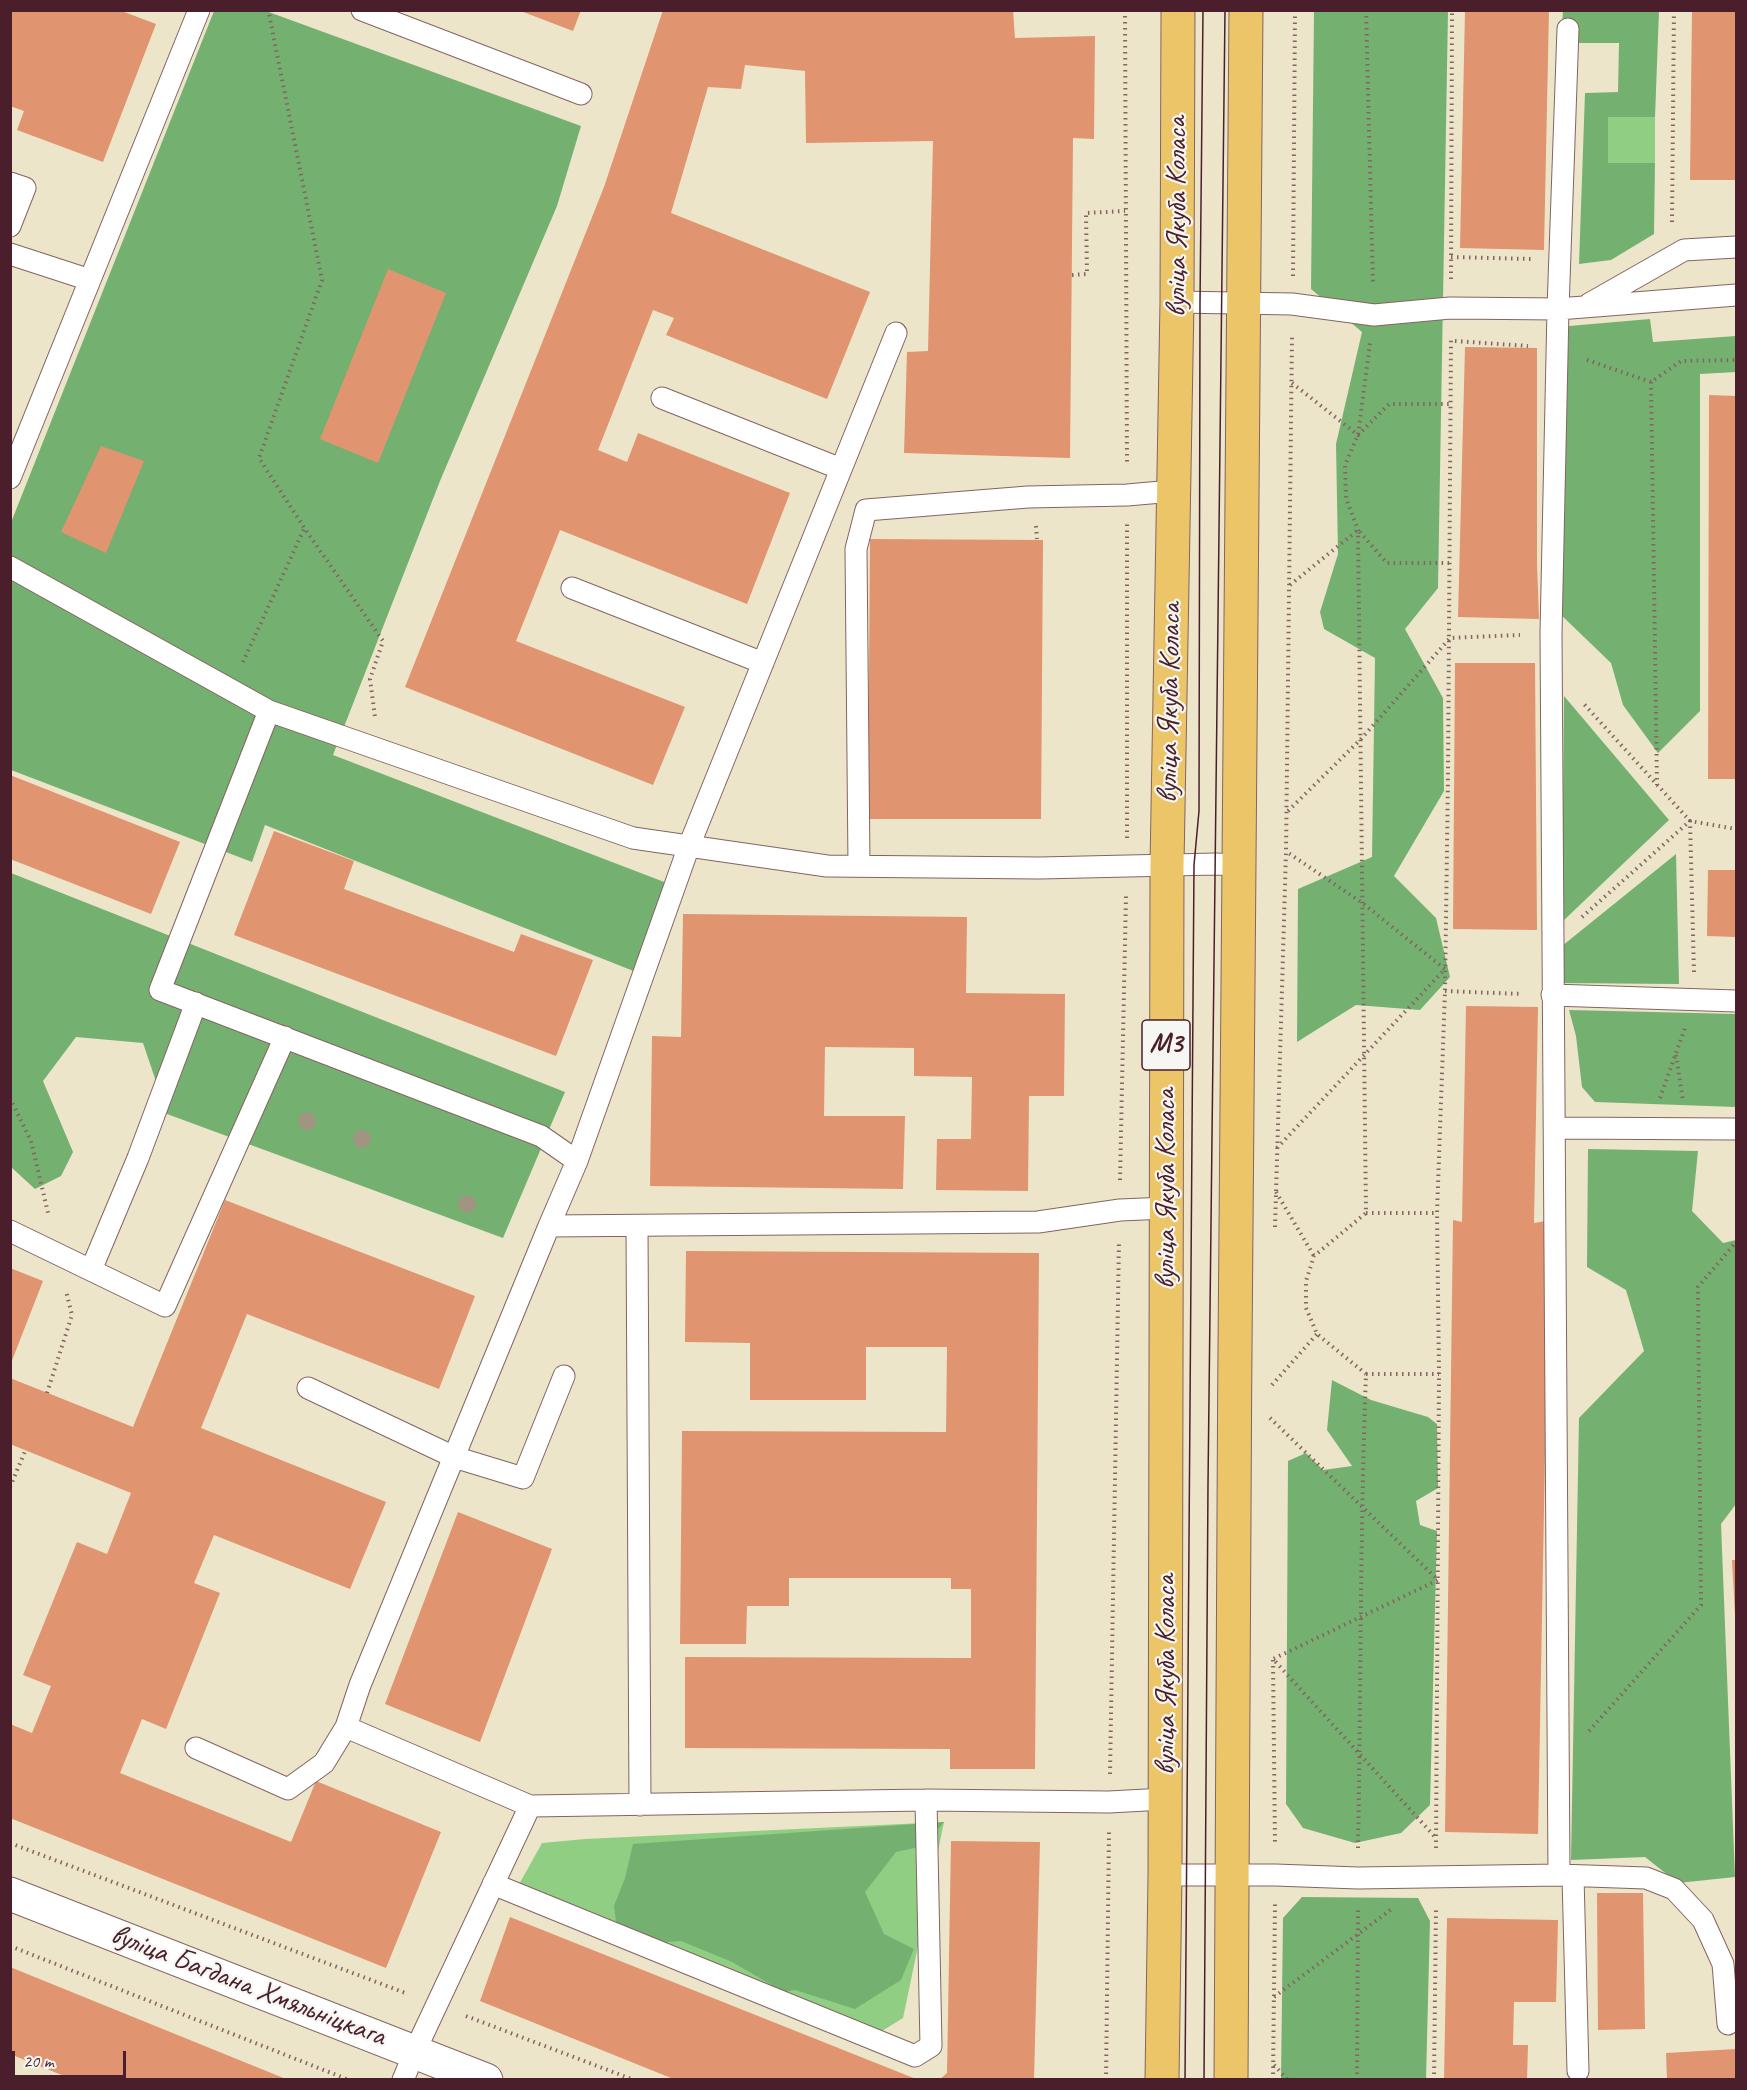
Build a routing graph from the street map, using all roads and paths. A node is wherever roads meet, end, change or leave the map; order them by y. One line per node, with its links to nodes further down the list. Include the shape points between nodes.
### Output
1 (199, 10): 20 (lane)
2 (266, 10): 42 (path, via 322,280 259,458)
3 (362, 10): 12 (lane)
4 (1125, 10): 14 (path)
5 (1178, 10): 22 (main road, вуліца Якуба Коласа / М3)
6 (1246, 10): 23 (main road)
7 (1295, 10): 24 (path)
8 (1366, 10): 28 (path)
9 (1452, 10): 26 (path)
10 (1674, 10): 18 (path)
11 (1568, 29): 27 (lane)
12 (581, 94)
13 (10, 183): 15 (lane, via 25,188)
14 (1125, 211): 19 (path, via 1086,213 1087,274); 41 (path)
15 (10, 226)
16 (1737, 247): 18 (lane, via 1684,250)
17 (10, 254): 20 (lane)
18 (1672, 256): 25 (lane)
19 (1072, 275)
20 (90, 280): 39 (lane)
21 (1737, 295): 25 (lane)
22 (1177, 302): 23 (lane); 40 (main road, вуліца Якуба Коласа / М3)
23 (1241, 303): 24 (lane); 65 (main road)
24 (1292, 304): 28 (lane); 33 (path)
25 (1583, 307): 27 (lane)
26 (1450, 308): 27 (lane); 28 (lane); 30 (path)
27 (1558, 309): 31 (lane)
28 (1374, 315): 37 (path)
29 (896, 333): 38 (lane)
30 (1451, 341): 31 (path); 36 (path)
31 (1558, 348): 34 (path); 48 (lane)
32 (1737, 360): 34 (path, via 1681,361)
33 (1292, 382): 37 (path); 46 (path)
34 (1651, 382): 56 (path)
35 (662, 398): 38 (lane)
36 (1452, 404): 37 (path, via 1389,404); 44 (path)
37 (1358, 435): 43 (path, via 1345,465 1346,498)
38 (842, 469): 50 (lane)
39 (10, 478)
40 (1173, 491): 41 (lane); 62 (main road, вуліца Якуба Коласа / М3)
41 (1127, 495): 63 (lane, via 1028,497 866,510 856,549); 64 (path)
42 (305, 529): 52 (path); 55 (path, via 383,641 370,679)
43 (1358, 530): 44 (path, via 1387,563); 46 (path); 54 (path)
44 (1449, 563): 49 (path)
45 (10, 567): 52 (lane)
46 (1289, 585): 57 (path)
47 (572, 588): 50 (lane)
48 (1551, 633): 49 (path); 51 (lane)
49 (1450, 638): 54 (path); 68 (path)
50 (763, 663): 60 (lane)
51 (1552, 669): 56 (path); 67 (lane)
52 (230, 690): 53 (lane)
53 (269, 711): 55 (lane); 73 (lane, via 160,990)
54 (1360, 739): 57 (path); 66 (path)
55 (379, 751): 60 (lane, via 633,838)
56 (1658, 785): 58 (path)
57 (1287, 812): 61 (path)
58 (1690, 821): 59 (path); 67 (path); 71 (path)
59 (1737, 829)
60 (689, 846): 63 (lane, via 827,866); 82 (lane)
61 (1286, 852): 66 (path); 81 (path)
62 (1167, 865): 64 (lane); 65 (lane); 84 (main road, вуліца Якуба Коласа / М3)
63 (859, 866): 64 (lane)
64 (1126, 866): 85 (path)
65 (1237, 866): 127 (main road)
66 (1361, 902): 68 (path); 75 (path)
67 (1553, 944): 70 (lane)
68 (1445, 969): 69 (path); 75 (path)
69 (1445, 991): 70 (path); 87 (path)
70 (1552, 995): 71 (lane); 77 (lane)
71 (1694, 999): 72 (lane); 76 (path)
72 (1737, 1001)
73 (196, 1003): 74 (lane); 94 (lane)
74 (285, 1037): 82 (lane, via 541,1136); 94 (lane, via 165,1306)
75 (1365, 1054): 81 (path); 86 (path)
76 (1676, 1054): 78 (path); 79 (path)
77 (1556, 1128): 78 (lane); 115 (lane)
78 (1650, 1128): 79 (lane)
79 (1687, 1128): 80 (lane)
80 (1737, 1129)
81 (1276, 1148): 83 (path)
82 (577, 1161): 88 (lane)
83 (1275, 1191): 91 (path); 93 (path)
84 (1166, 1208): 85 (lane); 116 (main road, вуліца Якуба Коласа / М3)
85 (1120, 1210): 89 (lane, via 1038,1222); 118 (path)
86 (1366, 1213): 87 (path); 93 (path)
87 (1437, 1213): 97 (path)
88 (549, 1226): 89 (lane); 105 (lane)
89 (637, 1226): 119 (lane)
90 (10, 1231): 94 (lane)
91 (1274, 1237)
92 (1737, 1242): 115 (path, via 1698,1287 1701,1605)
93 (1314, 1256): 95 (path, via 1306,1281 1306,1308)
94 (91, 1270)
95 (1317, 1334): 96 (path); 99 (path, via 1270,1387)
96 (1366, 1374): 97 (path); 107 (path)
97 (1439, 1374): 108 (path)
98 (564, 1376): 105 (lane, via 523,1478)
99 (1271, 1376)
100 (308, 1388): 105 (lane)
101 (1270, 1407): 102 (path)
102 (1270, 1417): 103 (path); 107 (path)
103 (1270, 1428)
104 (26, 1449): 106 (path)
105 (454, 1457): 112 (lane)
106 (10, 1487)
107 (1361, 1505): 108 (path); 109 (path)
108 (1438, 1580): 109 (path); 121 (path)
109 (1362, 1616): 111 (path); 114 (path)
110 (1272, 1647): 111 (path)
111 (1272, 1659): 114 (path); 124 (path)
112 (346, 1727): 113 (lane, via 324,1762 288,1789); 120 (lane)
113 (196, 1748)
114 (1360, 1754): 121 (path); 128 (path)
115 (1559, 1766): 126 (lane)
116 (1165, 1799): 118 (lane); 123 (main road, вуліца Якуба Коласа / М3)
117 (926, 1800): 118 (lane); 119 (lane); 129 (lane, via 931,2046 915,2056)
118 (1109, 1802): 142 (path)
119 (640, 1804): 120 (lane)
120 (530, 1806): 129 (lane)
121 (1436, 1838): 125 (path)
122 (10, 1843): 134 (path)
123 (1165, 1875): 127 (lane); 143 (main road, вуліца Якуба Коласа / М3)
124 (1275, 1875): 127 (lane); 128 (lane); 133 (path)
125 (1436, 1875): 126 (lane); 128 (lane); 131 (path); 148 (path)
126 (1566, 1875): 135 (lane, via 1646,1878 1674,1889 1703,1920 1723,1964); 138 (lane)
127 (1233, 1876): 144 (main road)
128 (1358, 1878): 131 (path)
129 (493, 1884): 134 (lane)
130 (10, 1894): 137 (street, вуліца Багдана Хмяльніцкага)
131 (1358, 1935): 133 (path); 147 (path)
132 (10, 1946): 139 (path)
133 (1274, 1997): 136 (path)
134 (437, 2005): 137 (lane); 141 (path)
135 (1728, 2024)
136 (1273, 2064): 145 (path); 146 (path)
137 (409, 2065): 140 (street, вуліца Багдана Хмяльніцкага)
138 (1578, 2071)
139 (350, 2079)
140 (486, 2079)
141 (634, 2079)
142 (1106, 2079)
143 (1162, 2079)
144 (1231, 2079)
145 (1273, 2079)
146 (1288, 2079)
147 (1357, 2079)
148 (1434, 2079)

